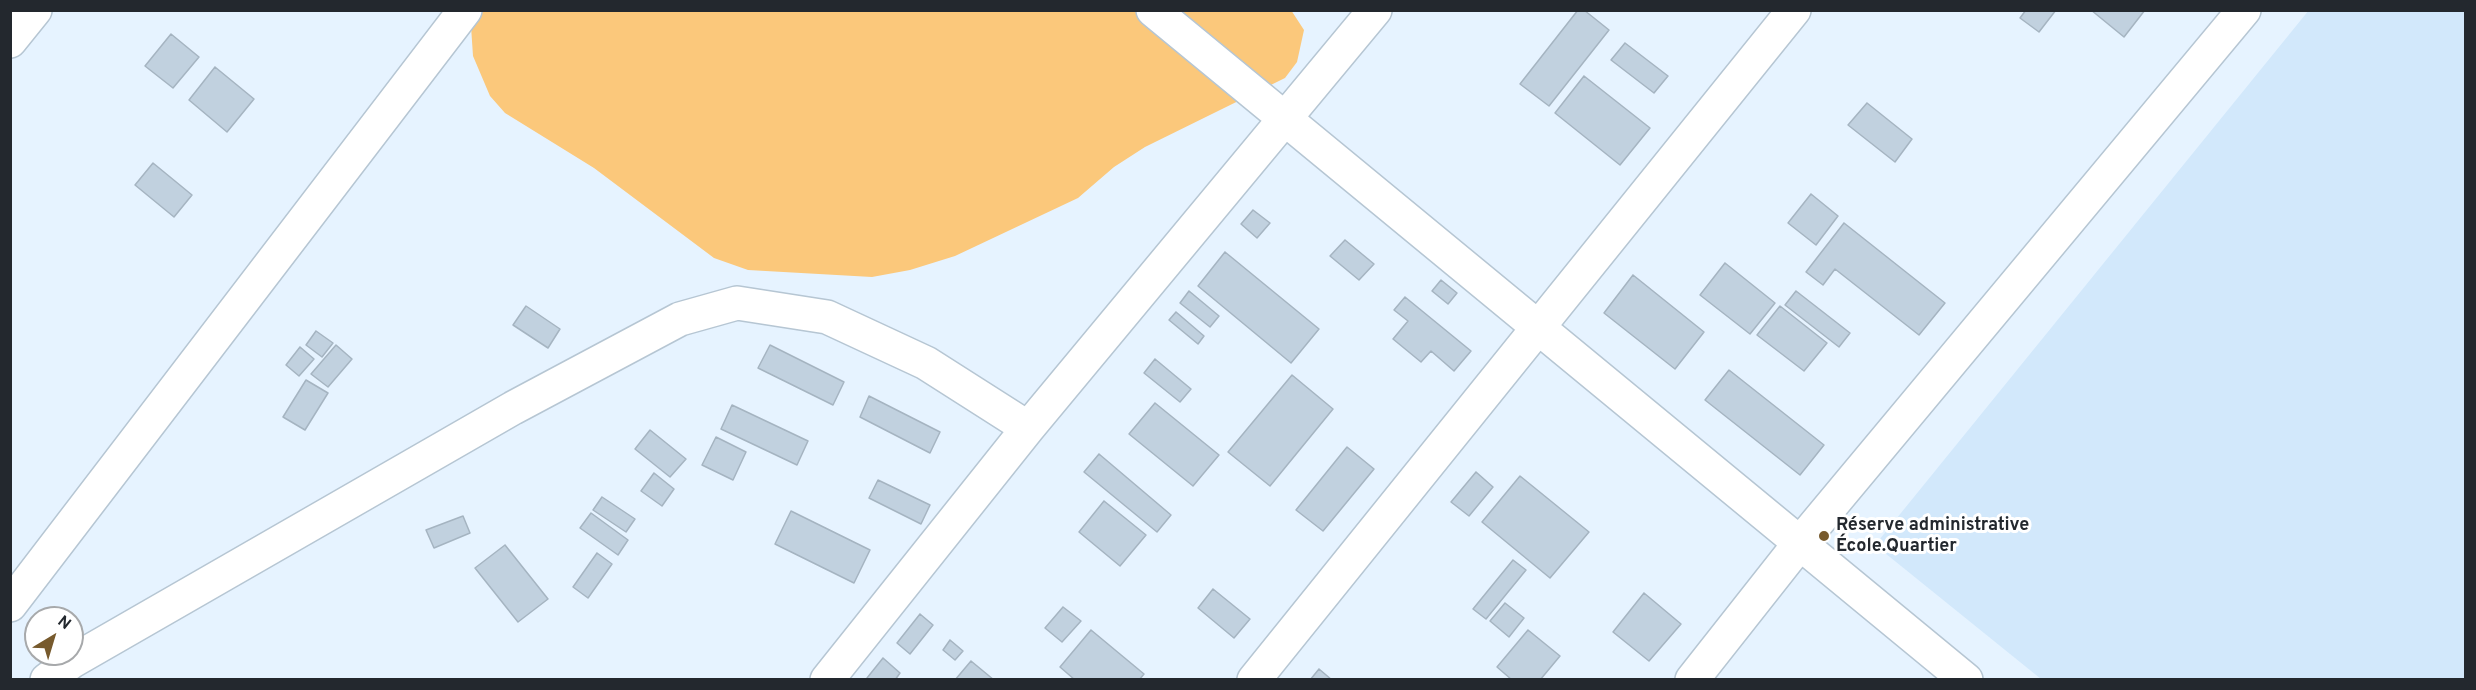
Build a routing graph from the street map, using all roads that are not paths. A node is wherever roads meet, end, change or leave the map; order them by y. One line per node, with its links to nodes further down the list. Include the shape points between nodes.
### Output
1 (35, 10): 7 (street)
2 (465, 10): 12 (street)
3 (1153, 10): 8 (street)
4 (1375, 10): 8 (street)
5 (1794, 10): 9 (street)
6 (2244, 10): 11 (street)
7 (10, 41)
8 (1285, 119): 9 (street); 10 (street)
9 (1539, 328): 11 (street); 15 (street)
10 (1029, 428): 13 (street, via 926,363 827,317 737,303 680,319 513,408); 14 (street)
11 (1800, 543): 16 (street); 17 (street)
12 (10, 605)
13 (47, 680)
14 (827, 680)
15 (1254, 680)
16 (1692, 680)
17 (1966, 680)

